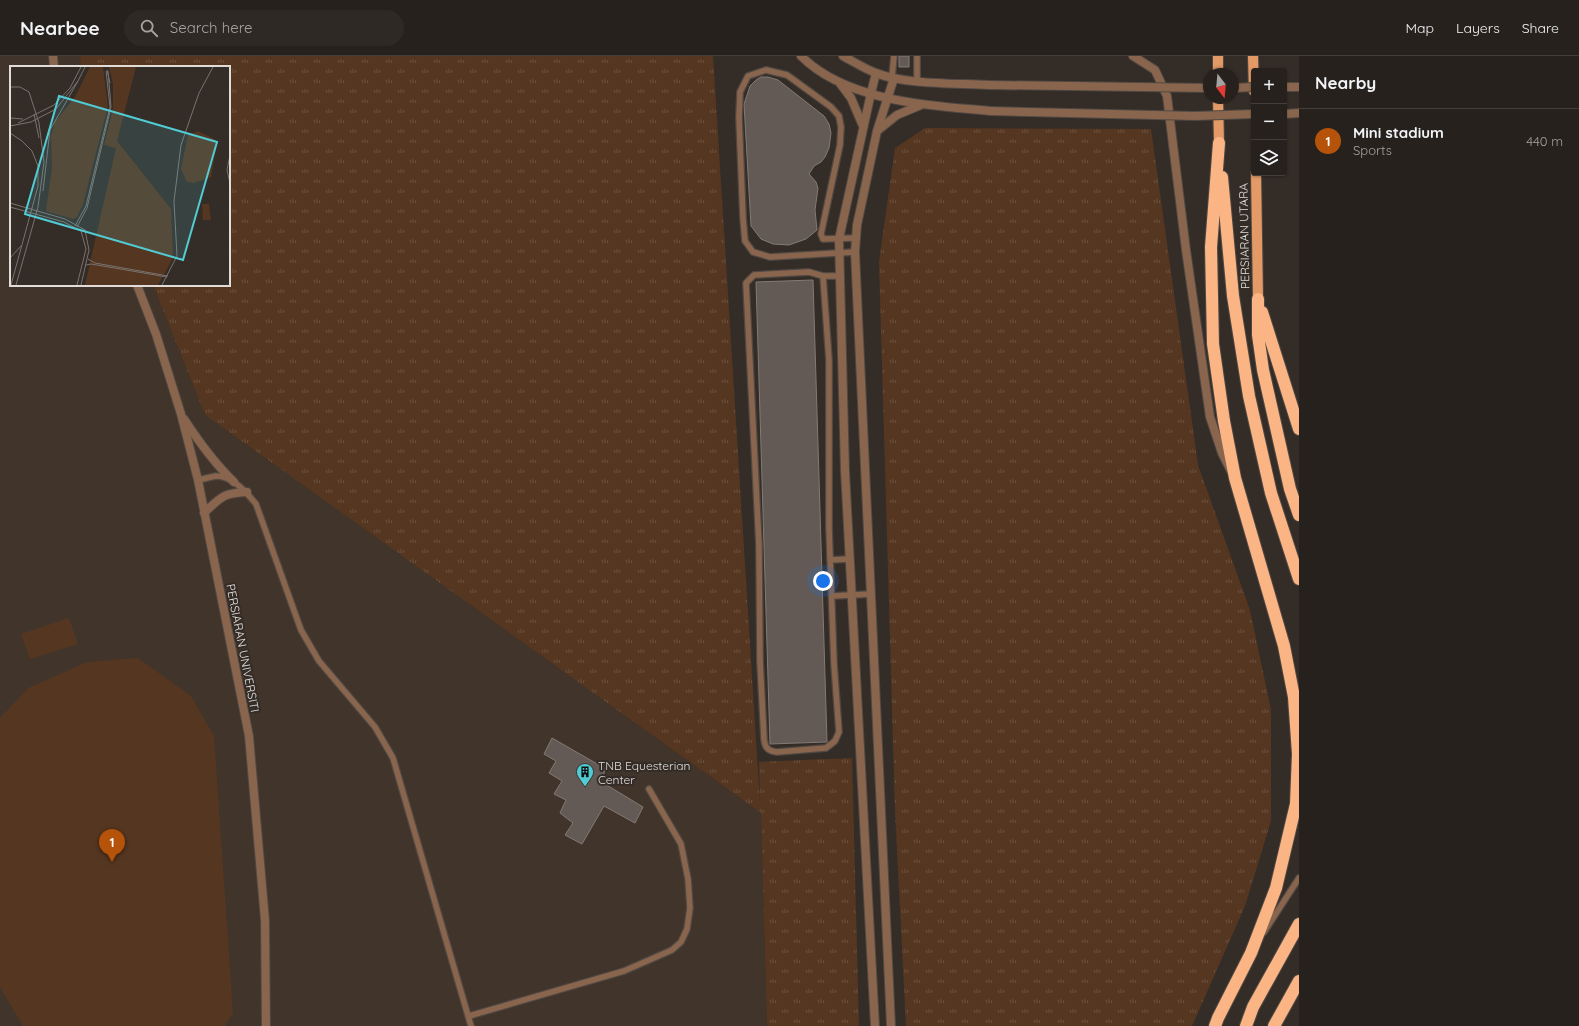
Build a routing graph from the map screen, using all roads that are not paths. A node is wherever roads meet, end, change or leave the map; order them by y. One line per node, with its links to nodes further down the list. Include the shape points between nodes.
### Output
1 (53, 56): 9 (street)
2 (801, 56): 15 (street, via 813,68)
3 (843, 56): 12 (street)
4 (894, 56): 13 (lane)
5 (917, 56): 14 (lane)
6 (1133, 56): 42 (street, via 1155,70 1167,96 1210,417 1222,453)
7 (1218, 56): 10 (main road)
8 (1253, 56): 11 (main road)
9 (54, 66)
10 (1218, 68)
11 (1253, 68)
12 (876, 73): 13 (street); 21 (street)
13 (893, 77): 14 (street); 22 (street)
14 (917, 81): 19 (street, bridge, via 989,85)
15 (840, 82): 21 (street); 28 (street, via 851,98)
16 (1251, 87): 20 (street, bridge)
17 (1287, 87): 18 (street)
18 (1299, 87)
19 (1203, 88)
20 (1239, 88)
21 (871, 93): 22 (street); 28 (street)
22 (888, 98): 23 (street); 29 (street)
23 (922, 104): 25 (street, bridge, via 990,111 1195,116); 29 (street, via 897,115)
24 (1218, 104): 30 (main road)
25 (1251, 114)
26 (1287, 114): 27 (street)
27 (1299, 114)
28 (863, 126): 33 (street)
29 (877, 131): 32 (street)
30 (1219, 143): 42 (highway, via 1211,247 1213,344); 50 (highway, via 1233,296 1249,396 1271,493)
31 (1256, 176): 39 (main road, PERSIARAN UTARA)
32 (855, 238): 33 (lane); 34 (street)
33 (839, 239): 35 (street); 35 (lane, via 823,239 821,234 840,145 839,116 787,75 766,70 748,76 740,92 739,118 745,241 753,252 770,257)
34 (855, 252): 35 (lane); 51 (street)
35 (839, 253): 37 (street)
36 (824, 276): 37 (lane); 49 (lane, via 829,360); 53 (lane, via 809,272 754,275 746,283 759,545 764,739 765,746 770,751 826,748 836,741 839,732)
37 (840, 276): 48 (street)
38 (137, 286): 40 (street, PERSIARAN UNIVERSITI, via 156,334)
39 (1258, 299): 41 (highway); 47 (highway, via 1258,335 1263,370 1290,489)
40 (181, 414): 43 (street, PERSIARAN UNIVERSITI); 44 (street, via 218,467)
41 (1299, 429)
42 (1235, 478): 57 (highway, via 1284,646 1294,697 1298,754 1296,804 1276,888)
43 (198, 480): 44 (lane, via 216,476); 46 (street, PERSIARAN UNIVERSITI)
44 (234, 482): 45 (lane)
45 (246, 492): 46 (street, via 231,492 220,497); 59 (lane, via 256,504 301,630 319,661 375,727 393,758)
46 (204, 513): 60 (street, PERSIARAN UNIVERSITI, via 249,736 265,920)
47 (1299, 516)
48 (850, 559): 49 (lane); 52 (street)
49 (830, 560): 53 (lane)
50 (1299, 579)
51 (871, 594): 52 (lane); 63 (street)
52 (852, 595): 53 (lane); 62 (street)
53 (832, 596)
54 (649, 789): 59 (lane, via 680,844 688,879 690,908 682,942 672,950 624,972)
55 (1299, 878): 57 (lane)
56 (1299, 924): 65 (highway, via 1253,1007)
57 (1251, 953): 64 (highway)
58 (1299, 981): 66 (highway)
59 (469, 1016): 61 (lane)
60 (266, 1026)
61 (471, 1026)
62 (876, 1026)
63 (890, 1026)
64 (1216, 1026)
65 (1246, 1026)
66 (1274, 1026)

